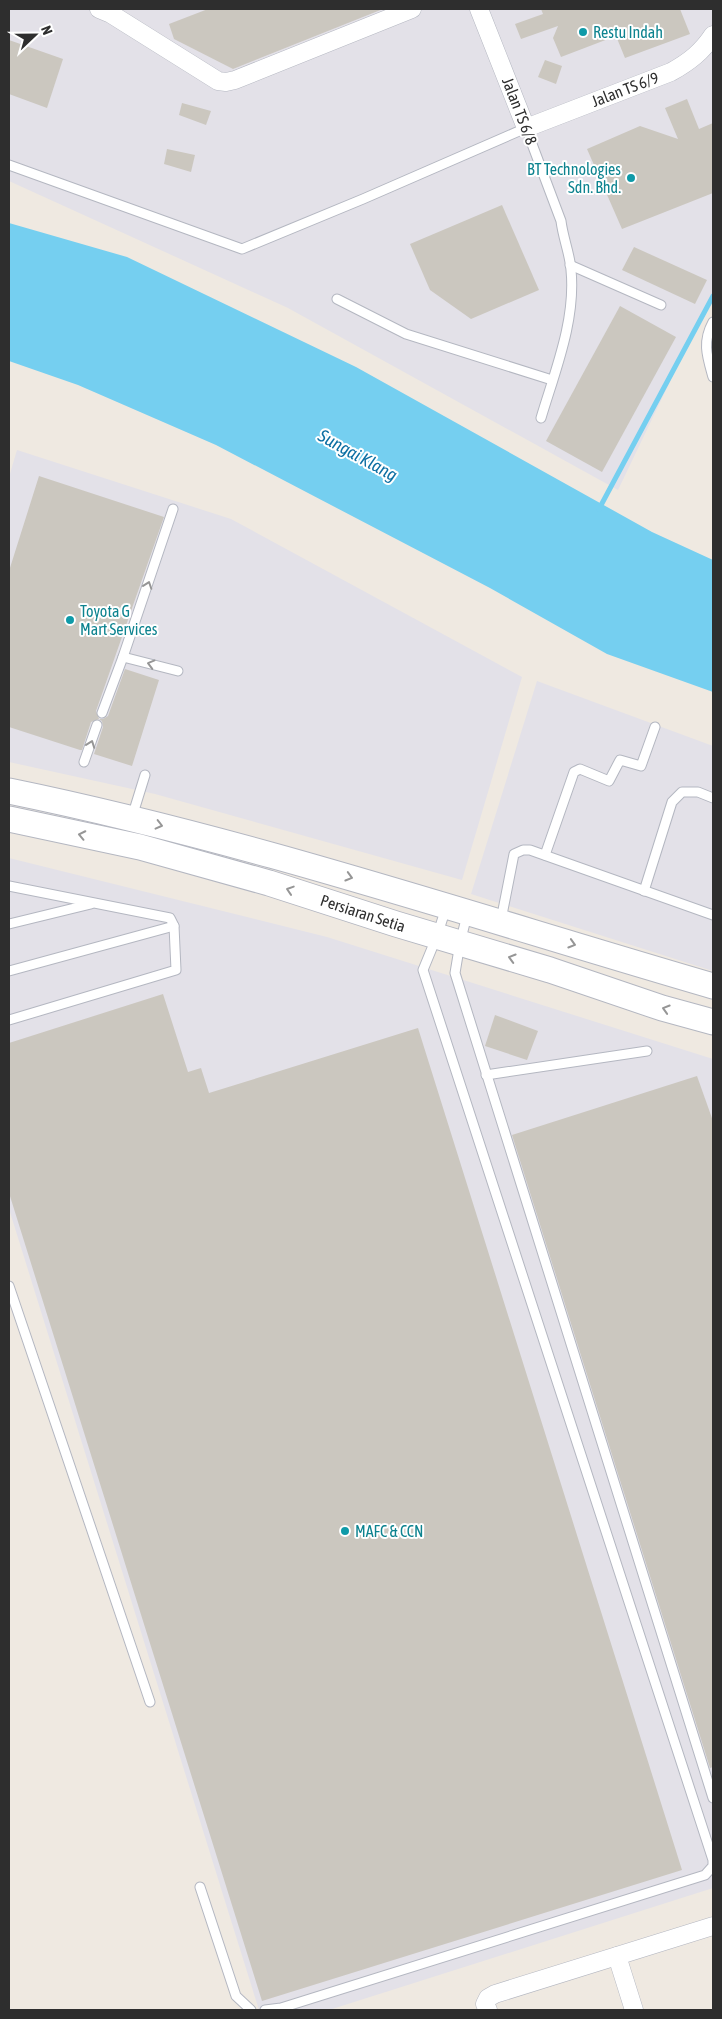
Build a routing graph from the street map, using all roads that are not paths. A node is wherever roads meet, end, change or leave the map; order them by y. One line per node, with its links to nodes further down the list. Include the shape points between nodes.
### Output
1 (412, 9): 3 (street, via 226,82 218,81)
2 (479, 9): 5 (street, Jalan TS 6/8)
3 (112, 11)
4 (713, 35): 5 (street, Jalan TS 6/9, via 705,48 671,72)
5 (526, 128): 6 (lane, via 242,249); 7 (lane, Jalan TS 6/8, via 561,221)
6 (9, 165)
7 (570, 265): 9 (lane); 12 (lane, Jalan TS 6/8, via 570,311)
8 (337, 299): 12 (lane, via 406,334)
9 (660, 305)
10 (713, 322): 11 (lane, via 707,333 706,352)
11 (713, 376)
12 (552, 380): 13 (lane, Jalan TS 6/8)
13 (541, 418)
14 (174, 509): 15 (lane, one-way to 14)
15 (123, 657): 16 (lane, one-way to 15); 17 (lane)
16 (178, 672)
17 (102, 713)
18 (97, 725): 20 (lane, one-way to 18)
19 (655, 727): 26 (lane, via 641,766 620,760 609,781 580,769 574,772)
20 (84, 762)
21 (145, 775): 25 (lane)
22 (9, 790): 25 (street, Persiaran Setia)
23 (713, 798): 28 (lane, via 698,792 682,792 672,802)
24 (9, 820): 25 (street, Persiaran Setia, one-way to 24)
25 (127, 831): 30 (street, Persiaran Setia, one-way to 30, via 205,837); 35 (street, Persiaran Setia, one-way to 25, via 269,883)
26 (545, 855): 28 (lane); 32 (lane, via 530,850 514,854)
27 (9, 886): 29 (lane)
28 (644, 891): 31 (lane)
29 (96, 903): 33 (lane); 34 (lane, via 170,918)
30 (457, 909): 32 (street, Persiaran Setia); 35 (lane); 35 (lane)
31 (713, 915)
32 (500, 922): 37 (street, Persiaran Setia, one-way to 37)
33 (9, 924)
34 (174, 926): 36 (lane); 38 (lane, via 176,970)
35 (448, 940): 39 (street, Persiaran Setia, one-way to 35); 41 (lane); 49 (lane, via 423,970 713,1866 705,1875 281,2008)
36 (9, 971)
37 (713, 986)
38 (9, 1020)
39 (713, 1022)
40 (647, 1051): 41 (lane)
41 (486, 1075): 44 (lane)
42 (9, 1286): 43 (lane)
43 (150, 1702)
44 (713, 1798)
45 (200, 1887): 48 (lane, via 236,1996)
46 (713, 1926): 47 (street)
47 (617, 1956): 50 (street, via 495,1994 488,1998); 51 (street)
48 (251, 2010)
49 (265, 2010)
50 (488, 2010)
51 (634, 2010)

